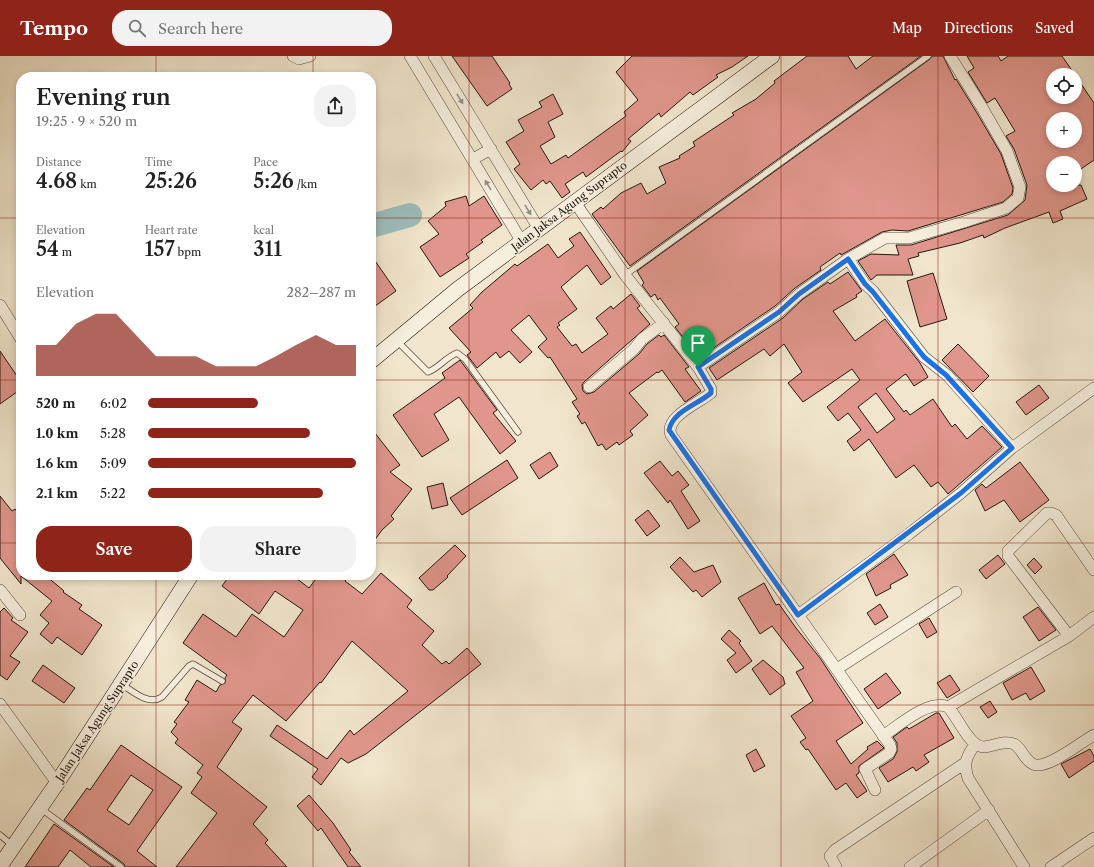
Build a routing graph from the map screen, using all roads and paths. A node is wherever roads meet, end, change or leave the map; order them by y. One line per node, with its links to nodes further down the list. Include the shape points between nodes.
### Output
1 (293, 56): 2 (street, via 299,59)
2 (310, 56)
3 (410, 56): 9 (street)
4 (434, 56): 8 (street, one-way to 8)
5 (772, 56): 10 (main road, Jalan Jaksa Agung Suprapto)
6 (928, 56): 14 (lane)
7 (950, 56): 13 (street, via 1007,151 1020,187 1018,198 1006,208 964,222 909,238 885,238)
8 (490, 149): 9 (street); 11 (street, one-way to 11)
9 (473, 159): 12 (street, one-way to 9)
10 (574, 201): 11 (main road, Jalan Jaksa Agung Suprapto); 14 (street)
11 (539, 229): 12 (main road, Jalan Jaksa Agung Suprapto)
12 (522, 242): 18 (main road, Jalan Jaksa Agung Suprapto, via 458,288)
13 (848, 259): 20 (street, via 799,294 779,312); 24 (street, via 924,357 946,375)
14 (625, 275): 16 (street)
15 (0, 305): 17 (street)
16 (664, 323): 20 (street); 21 (street, via 642,339 634,349)
17 (16, 331)
18 (396, 339): 19 (main road, Jalan Jaksa Agung Suprapto); 23 (lane, via 428,372 457,353 465,359)
19 (376, 357)
20 (698, 367): 30 (street, via 710,386 711,393 676,416 670,423 670,435)
21 (589, 387)
22 (1094, 388): 24 (street)
23 (518, 432)
24 (1012, 448): 30 (street, via 955,498)
25 (1094, 570): 32 (street, via 1052,513 1046,513 1008,551 1008,556)
26 (188, 580): 35 (main road, Jalan Jaksa Agung Suprapto)
27 (0, 590): 29 (street)
28 (956, 592): 33 (street)
29 (20, 614)
30 (798, 615): 33 (street)
31 (1094, 617): 32 (street)
32 (1068, 636): 37 (street)
33 (837, 669): 39 (street)
34 (222, 681): 35 (lane, via 193,664 157,700 145,699)
35 (120, 684): 42 (main road, Jalan Jaksa Agung Suprapto)
36 (0, 704): 42 (street)
37 (948, 708): 39 (street, via 943,705 921,711); 40 (street)
38 (1094, 735): 40 (street, via 1055,760 1038,766 1032,764 1018,746 1008,742 983,747)
39 (883, 736): 43 (street, via 892,747 890,751 864,770)
40 (976, 744): 41 (street)
41 (965, 763): 45 (street, via 968,778); 52 (street, via 835,850 830,856)
42 (57, 783): 44 (main road, Jalan Jaksa Agung Suprapto)
43 (875, 790)
44 (40, 808): 48 (main road, Jalan Jaksa Agung Suprapto); 51 (lane)
45 (989, 810): 49 (street); 53 (street)
46 (0, 835): 48 (lane)
47 (1094, 838): 54 (street)
48 (13, 846): 50 (main road, Jalan Jaksa Agung Suprapto)
49 (1020, 865)
50 (0, 866)
51 (121, 867)
52 (836, 867)
53 (910, 867)
54 (1051, 867)

